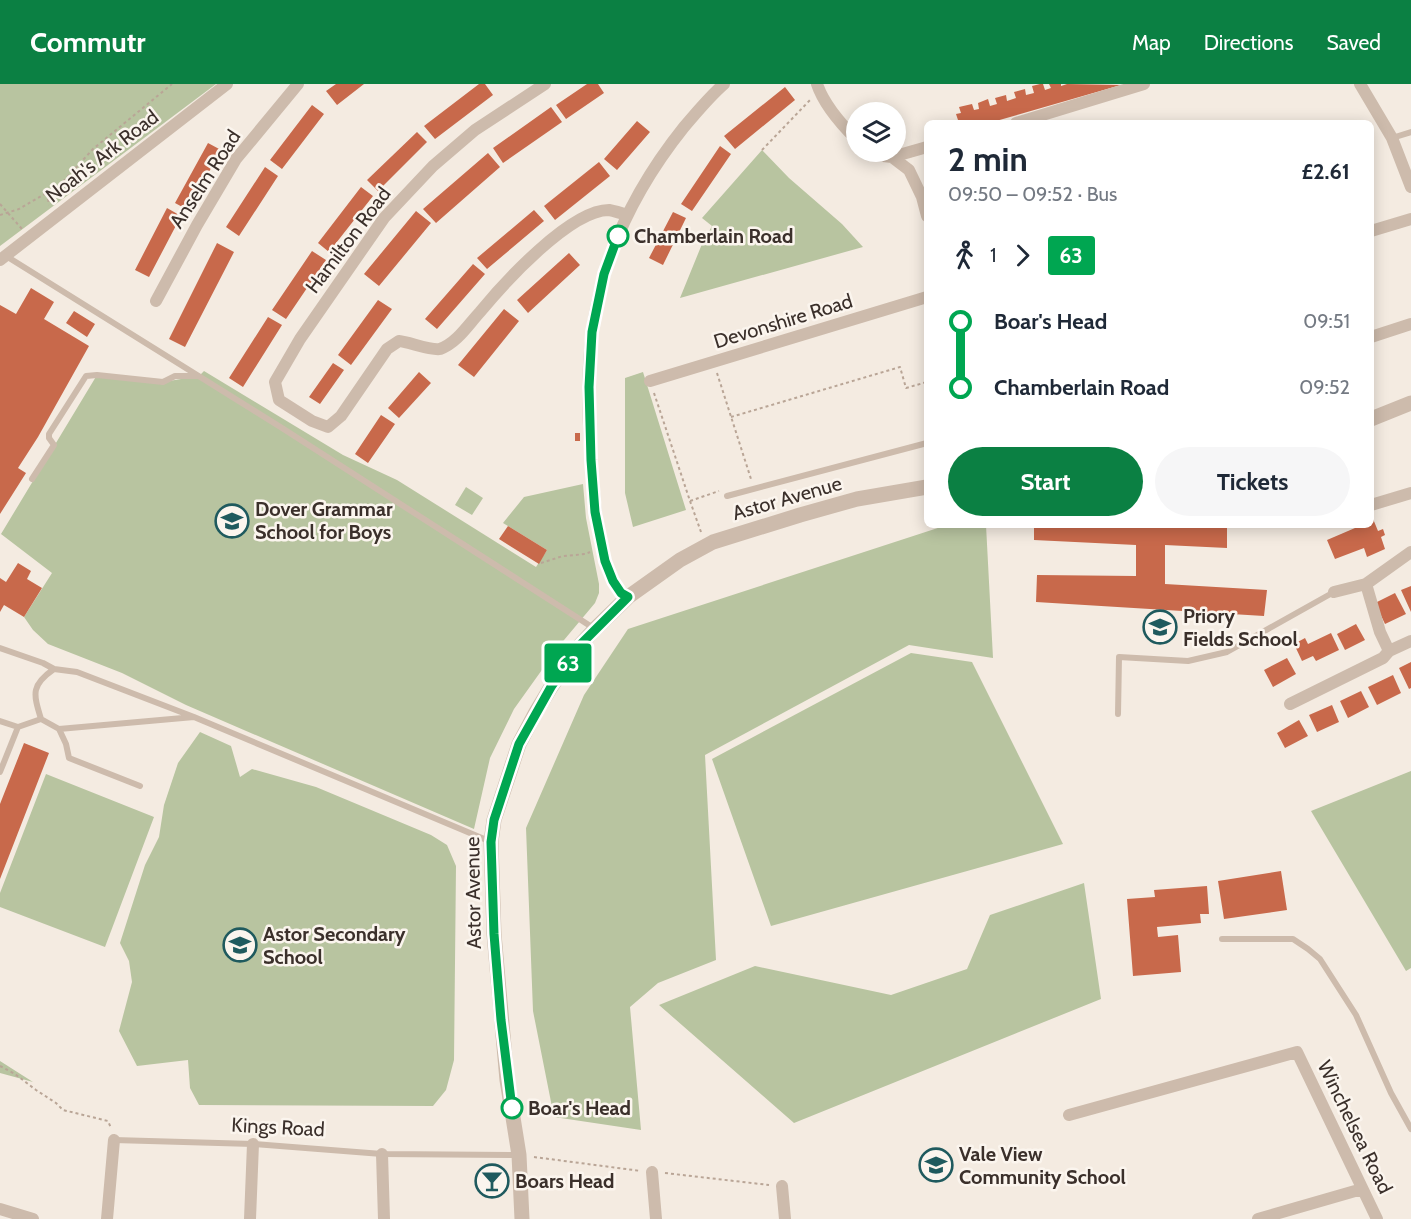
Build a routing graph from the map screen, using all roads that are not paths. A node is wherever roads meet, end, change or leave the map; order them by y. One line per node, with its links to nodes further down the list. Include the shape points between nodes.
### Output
1 (227, 84): 21 (street, Noah's Ark Road)
2 (298, 84): 23 (street, Anselm Road, via 236,159)
3 (545, 84): 18 (street, Hamilton Road, via 475,130 433,166 384,218 275,382 279,400 328,427 342,416 387,349 399,341 438,350 455,341 507,281 550,240 593,214 608,210)
4 (724, 84): 18 (street, via 672,142)
5 (1144, 84): 8 (street)
6 (1360, 84): 9 (street)
7 (818, 87): 10 (street)
8 (1026, 120)
9 (1376, 124): 12 (street)
10 (846, 129)
11 (1411, 132): 12 (lane)
12 (1392, 138): 16 (street)
13 (924, 148): 14 (street)
14 (906, 153)
15 (899, 162): 17 (street, via 909,170)
16 (1411, 187)
17 (924, 204)
18 (627, 215): 39 (street, via 604,274 592,332 589,387 595,512 605,561 613,581)
19 (1411, 219): 20 (street)
20 (1374, 230)
21 (3, 258): 26 (lane)
22 (924, 298): 27 (street, Devonshire Road)
23 (156, 302)
24 (1411, 324): 25 (street)
25 (1374, 336)
26 (199, 376): 31 (lane, via 175,376 164,382 86,376 49,435 54,444); 40 (lane)
27 (650, 381)
28 (1411, 403): 29 (street)
29 (1374, 418)
30 (924, 444): 34 (lane)
31 (32, 479)
32 (924, 488): 39 (street, Astor Avenue, via 857,499 741,532 680,560)
33 (1411, 494): 35 (street)
34 (727, 496)
35 (1374, 504)
36 (1411, 552): 37 (street)
37 (1366, 584): 38 (street); 43 (street)
38 (1334, 592): 46 (lane, via 1227,652 1188,660 1119,657)
39 (628, 597): 40 (street, Astor Avenue)
40 (595, 629): 54 (street, Astor Avenue, via 551,687 519,744 494,820)
41 (1411, 641): 43 (street)
42 (0, 648): 44 (lane)
43 (1389, 651): 45 (street, via 1383,658)
44 (54, 669): 47 (lane, via 78,672); 48 (lane, via 36,687)
45 (1290, 704)
46 (1118, 714)
47 (194, 717): 51 (lane); 54 (lane)
48 (41, 719): 50 (lane); 51 (lane)
49 (0, 721): 50 (lane)
50 (18, 727): 52 (lane)
51 (59, 729): 53 (lane, via 69,758)
52 (0, 772)
53 (140, 786)
54 (491, 842): 61 (street, Astor Avenue, via 501,1020)
55 (1222, 939): 57 (lane, via 1293,939 1320,959 1356,1015)
56 (1069, 1115): 64 (street, Winchelsea Road, via 1297,1052)
57 (1411, 1129)
58 (114, 1140): 59 (lane, Kings Road); 67 (street, Kings Road)
59 (253, 1144): 60 (lane, Kings Road); 68 (street)
60 (382, 1154): 61 (lane, Kings Road); 69 (street)
61 (519, 1155): 70 (street, Astor Avenue)
62 (652, 1172): 71 (street)
63 (782, 1186): 72 (street)
64 (1362, 1189): 73 (street); 74 (street, Winchelsea Road)
65 (0, 1209): 66 (street)
66 (33, 1219)
67 (107, 1219)
68 (250, 1219)
69 (384, 1219)
70 (522, 1219)
71 (656, 1219)
72 (785, 1219)
73 (1258, 1219)
74 (1377, 1219)

